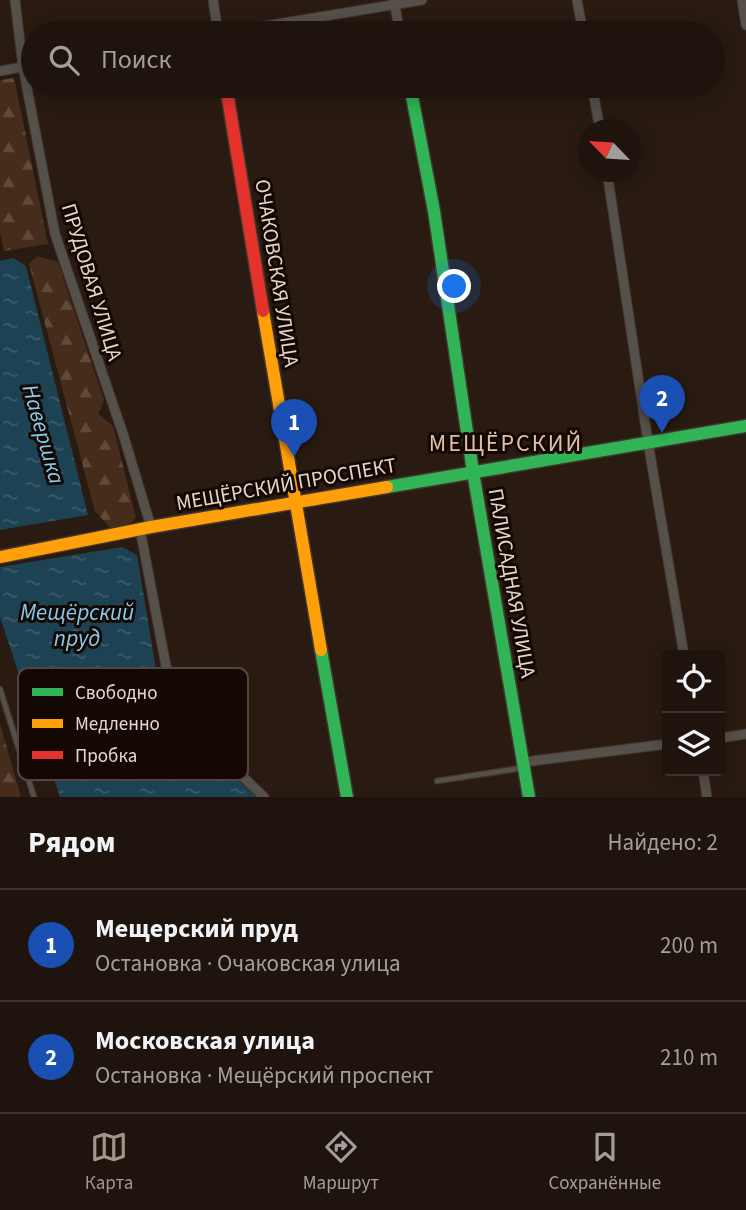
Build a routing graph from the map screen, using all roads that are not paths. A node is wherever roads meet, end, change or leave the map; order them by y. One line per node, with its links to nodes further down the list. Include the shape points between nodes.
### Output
1 (15, 0): 12 (street, ПРУДОВАЯ УЛИЦА)
2 (213, 0): 7 (street)
3 (422, 0): 6 (street)
4 (577, 0): 10 (street)
5 (742, 0): 11 (street)
6 (394, 2): 8 (street); 9 (street)
7 (217, 21)
8 (287, 21)
9 (398, 21)
10 (581, 21)
11 (746, 24)
12 (21, 50)
13 (21, 67): 14 (street)
14 (0, 71)
15 (29, 98): 25 (street, ПРУДОВАЯ УЛИЦА, via 55,234 124,438)
16 (228, 98): 24 (street, ОЧАКОВСКАЯ УЛИЦА)
17 (412, 98): 23 (street, ПАЛИСАДНАЯ УЛИЦА)
18 (594, 98): 19 (street)
19 (598, 119)
20 (609, 182): 22 (street)
21 (746, 426): 22 (street, МЕЩЁРСКИЙ ПРОСПЕКТ)
22 (648, 442): 23 (street, МЕЩЁРСКИЙ ПРОСПЕКТ); 27 (street)
23 (473, 472): 24 (street, МЕЩЁРСКИЙ ПРОСПЕКТ); 34 (street, ПАЛИСАДНАЯ УЛИЦА)
24 (295, 503): 25 (street, МЕЩЁРСКИЙ ПРОСПЕКТ); 41 (street, ОЧАКОВСКАЯ УЛИЦА)
25 (146, 528): 26 (street, МЕЩЁРСКИЙ ПРОСПЕКТ); 28 (street, ПРУДОВАЯ УЛИЦА)
26 (0, 557)
27 (683, 650)
28 (167, 668)
29 (0, 689): 33 (lane)
30 (746, 734): 31 (street)
31 (725, 736)
32 (662, 745): 34 (street)
33 (18, 746)
34 (524, 765): 38 (lane); 42 (street, ПАЛИСАДНАЯ УЛИЦА)
35 (704, 776): 43 (street)
36 (29, 780): 39 (lane)
37 (246, 780): 40 (street, ПРУДОВАЯ УЛИЦА)
38 (437, 781)
39 (34, 797)
40 (264, 797)
41 (347, 797)
42 (529, 797)
43 (707, 797)

